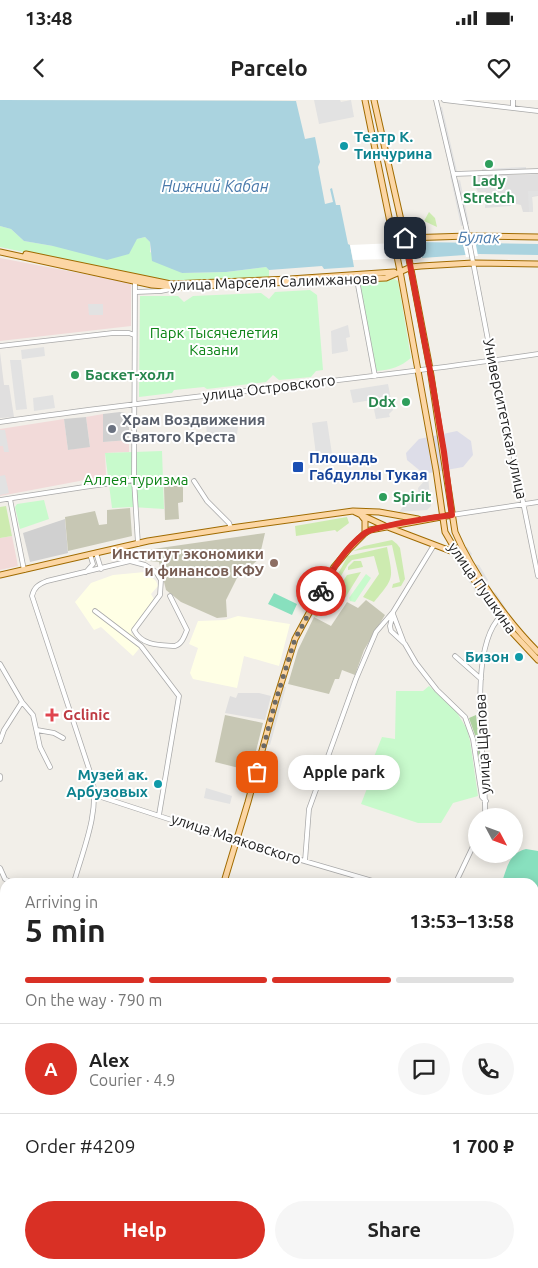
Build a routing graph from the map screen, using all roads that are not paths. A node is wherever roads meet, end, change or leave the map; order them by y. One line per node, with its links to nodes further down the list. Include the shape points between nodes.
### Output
1 (365, 100): 13 (main road, улица Пушкина)
2 (374, 100): 11 (main road, улица Пушкина)
3 (436, 100): 9 (street, Университетская улица)
4 (444, 100): 6 (street)
5 (513, 100): 6 (street)
6 (513, 108): 7 (street)
7 (538, 112)
8 (538, 171): 9 (street)
9 (454, 174): 12 (street, Университетская улица)
10 (538, 237): 12 (main road)
11 (405, 238): 12 (main road); 13 (main road); 17 (main road, улица Пушкина)
12 (468, 238): 15 (street, Университетская улица)
13 (394, 242): 18 (main road, улица Пушкина)
14 (0, 251): 18 (main road, via 171,284); 20 (main road, улица Марселя Салимжанова)
15 (473, 263): 16 (main road); 17 (main road); 26 (street, Университетская улица)
16 (538, 264)
17 (410, 268): 18 (main road); 27 (main road, улица Пушкина)
18 (400, 271): 19 (main road, улица Марселя Салимжанова, via 386,278); 28 (main road, улица Пушкина)
19 (356, 280): 21 (main road, улица Марселя Салимжанова); 29 (street)
20 (135, 281): 21 (main road, улица Марселя Салимжанова); 22 (street)
21 (177, 287): 22 (street)
22 (136, 292): 23 (street)
23 (134, 335): 24 (street, via 113,333); 30 (street)
24 (0, 346)
25 (538, 354): 26 (street, улица Островского)
26 (492, 361): 27 (street, улица Островского); 37 (street, Университетская улица)
27 (430, 369): 28 (street, улица Островского); 39 (main road, улица Пушкина)
28 (418, 370): 29 (street, улица Островского); 40 (main road, улица Пушкина)
29 (375, 376): 30 (street, улица Островского)
30 (134, 404): 31 (street, улица Островского); 32 (street)
31 (0, 422)
32 (134, 480): 34 (street); 45 (street)
33 (194, 481): 43 (street, via 206,501 230,522)
34 (10, 499): 35 (street); 51 (street)
35 (0, 500)
36 (538, 502): 37 (street)
37 (524, 504): 39 (street); 54 (street, Университетская улица)
38 (356, 512): 41 (main road, via 379,512); 42 (main road); 43 (main road); 44 (main road, via 365,520)
39 (452, 515): 40 (main road); 60 (main road, улица Пушкина, via 455,532 475,569 514,625)
40 (442, 516): 41 (main road); 49 (main road, улица Пушкина, via 445,532)
41 (424, 520): 42 (main road)
42 (385, 526): 44 (main road); 46 (main road)
43 (231, 528): 45 (main road)
44 (365, 532): 74 (main road, via 334,567 295,639)
45 (138, 544): 47 (main road)
46 (434, 545): 49 (main road); 57 (street)
47 (96, 553): 48 (main road); 50 (street)
48 (90, 554): 51 (main road); 52 (street, via 92,564)
49 (456, 554): 58 (main road, улица Пушкина)
50 (100, 568): 52 (street); 55 (street, via 130,561 156,572 161,580 160,595 134,630 152,644 178,645 187,630)
51 (24, 570): 53 (main road)
52 (86, 572): 70 (street, via 40,584 32,596)
53 (0, 575)
54 (538, 576)
55 (170, 596)
56 (95, 611): 73 (street, via 141,646 179,696)
57 (393, 612): 59 (street); 59 (street, via 390,629); 76 (street, via 373,639 309,809)
58 (501, 616): 62 (main road, улица Пушкина); 64 (street, улица Щапова, via 486,640)
59 (405, 644): 71 (street, via 437,690 465,718 474,739 482,797)
60 (538, 652)
61 (456, 656): 64 (street)
62 (538, 660)
63 (0, 664): 65 (street)
64 (481, 679): 71 (street, улица Щапова)
65 (22, 702): 66 (street, via 33,715); 68 (street)
66 (37, 730): 67 (street); 69 (street, via 40,747)
67 (62, 738)
68 (0, 741)
69 (50, 767)
70 (95, 795): 73 (street, улица Маяковского); 77 (street)
71 (486, 801): 72 (street, улица Щапова)
72 (486, 808)
73 (160, 815): 74 (street, улица Маяковского)
74 (236, 840): 76 (street, улица Маяковского); 78 (main road)
75 (468, 857): 80 (street)
76 (305, 861): 79 (street, улица Маяковского)
77 (75, 878)
78 (225, 878)
79 (362, 878)
80 (458, 878)

